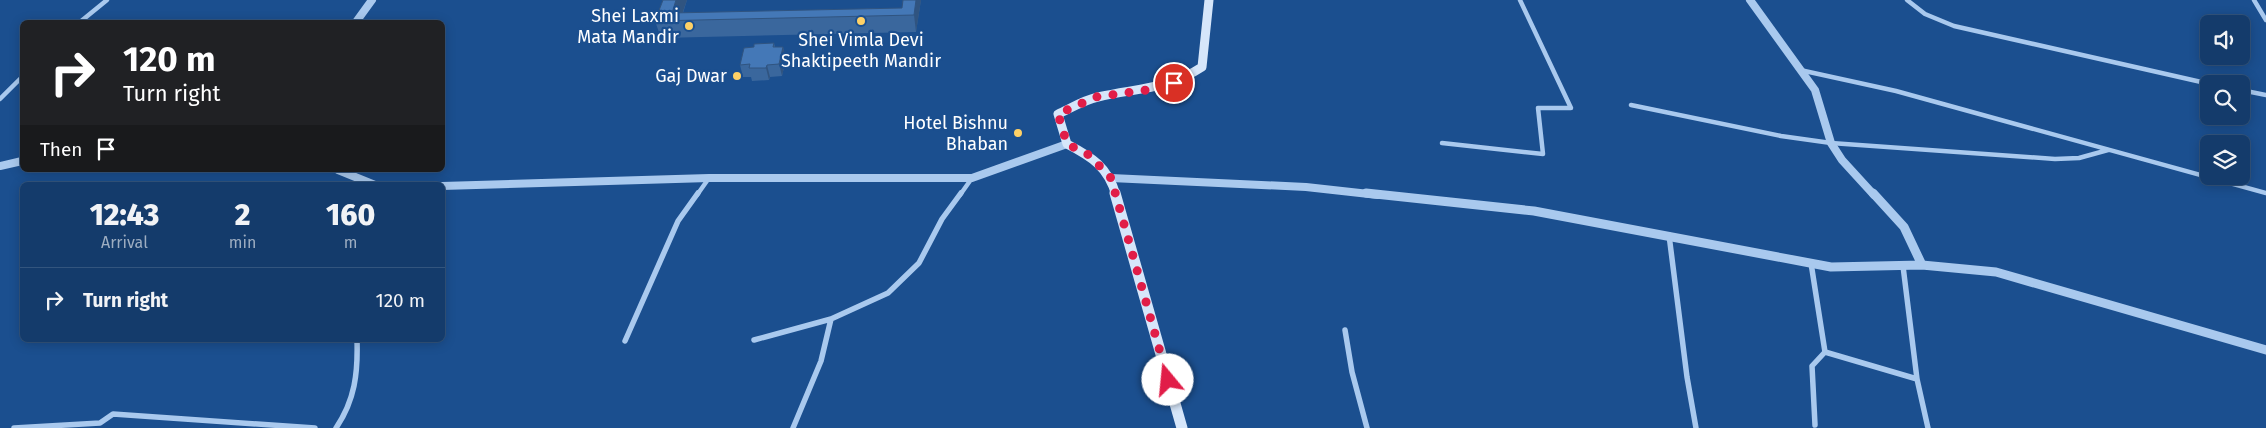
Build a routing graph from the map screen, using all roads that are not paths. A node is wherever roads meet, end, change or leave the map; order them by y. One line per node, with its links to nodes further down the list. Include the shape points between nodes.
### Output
1 (107, 0): 8 (street)
2 (372, 0): 9 (street)
3 (1209, 0): 20 (main road, via 1202,67 1161,88 1096,97 1058,114)
4 (1520, 0): 18 (street, via 1571,108 1538,108 1543,154)
5 (1750, 0): 11 (street)
6 (1907, 0): 13 (street, via 1925,14 1954,26)
7 (2254, 0): 10 (street)
8 (82, 20)
9 (357, 20)
10 (2266, 20)
11 (1800, 70): 19 (street, via 1815,90); 21 (street, via 1896,91)
12 (20, 79): 16 (street)
13 (2200, 82)
14 (2250, 92): 15 (street)
15 (2266, 95)
16 (0, 100)
17 (1631, 105): 19 (street)
18 (1442, 143)
19 (1831, 143): 21 (street, via 2056,159 2079,158); 33 (street, via 1842,160 1904,226)
20 (1067, 144): 26 (street); 27 (main road, via 1089,155)
21 (2108, 150): 30 (street)
22 (20, 161): 23 (street)
23 (0, 166)
24 (343, 172): 28 (street)
25 (709, 178): 26 (street); 29 (street); 38 (street, via 678,221)
26 (972, 178): 35 (street, via 942,219 919,263 888,293)
27 (1111, 178): 31 (street, via 1306,187 1534,211); 48 (main road)
28 (368, 182)
29 (445, 186)
30 (2266, 193)
31 (1668, 235): 32 (street); 50 (street)
32 (1811, 263): 34 (street, via 1831,267); 41 (street)
33 (1922, 265): 34 (street); 40 (street, via 2004,274)
34 (1903, 266): 42 (street)
35 (831, 319): 37 (street); 47 (street, via 818,366)
36 (1345, 330): 49 (street)
37 (754, 340)
38 (624, 341)
39 (356, 342): 46 (street, via 353,399)
40 (2266, 350)
41 (1825, 352): 42 (street); 43 (street, via 1812,366)
42 (1917, 379): 51 (street)
43 (1815, 425)
44 (14, 428): 45 (street, via 100,423 113,414)
45 (315, 428)
46 (336, 428)
47 (793, 428)
48 (1182, 428)
49 (1367, 428)
50 (1696, 428)
51 (1928, 428)

